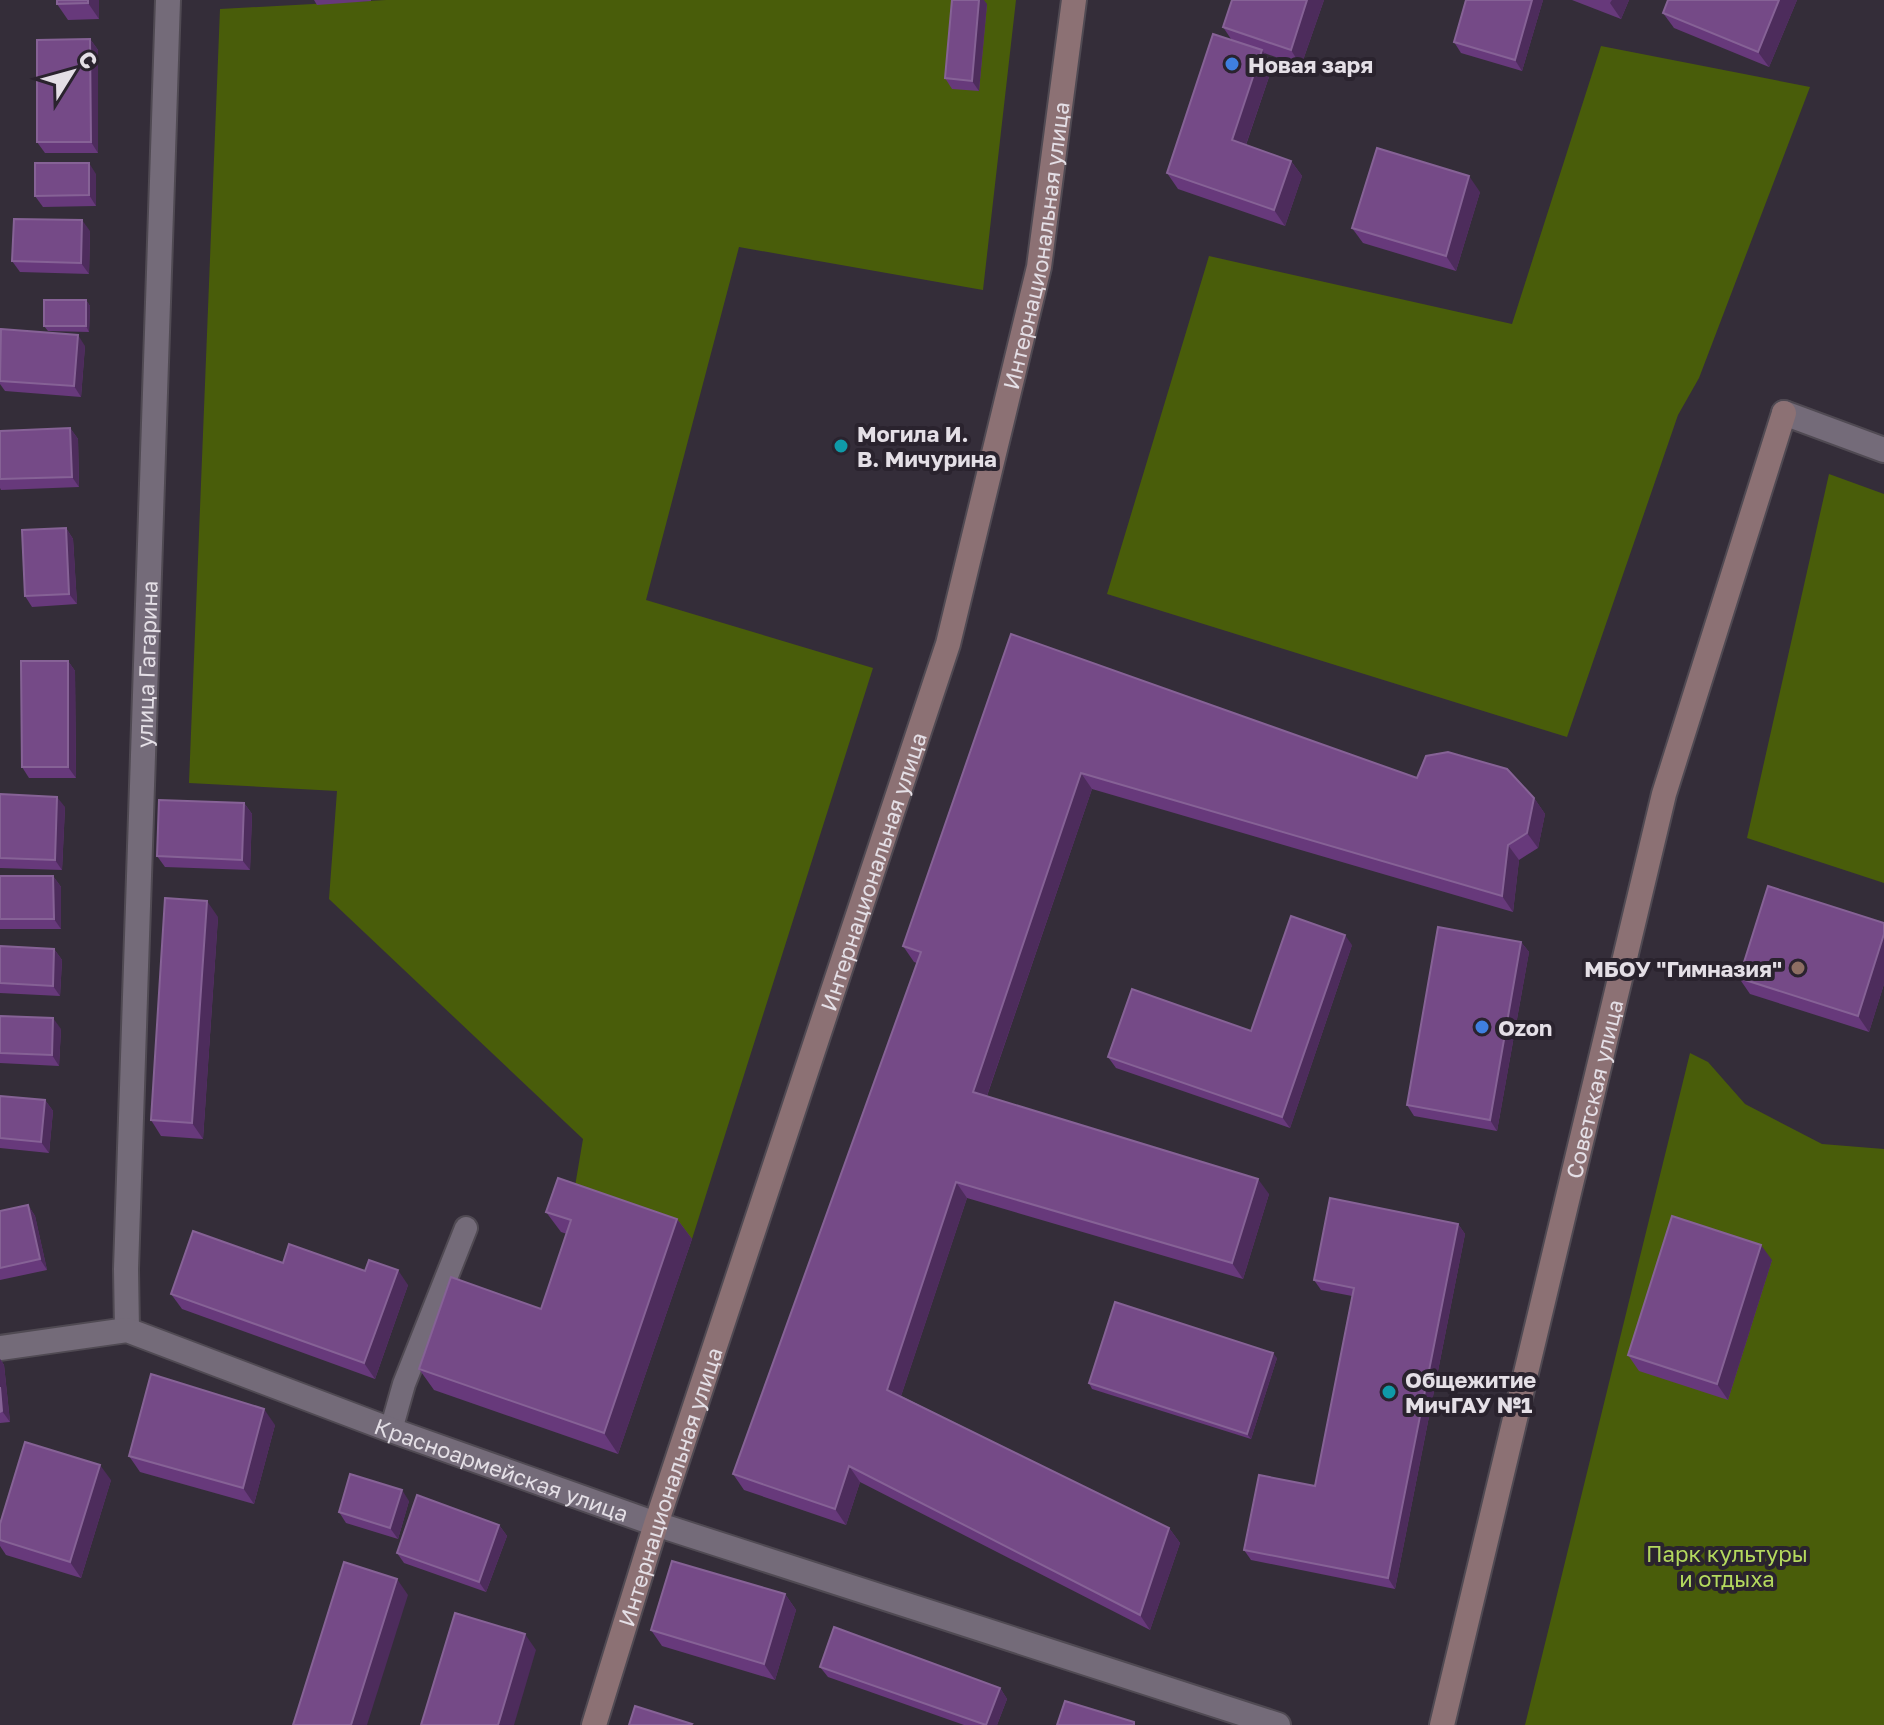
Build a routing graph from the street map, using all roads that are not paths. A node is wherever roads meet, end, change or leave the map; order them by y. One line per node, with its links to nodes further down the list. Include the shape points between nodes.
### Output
1 (168, 0): 6 (street, улица Гагарина)
2 (1074, 0): 9 (main road, Интернациональная улица, via 1039,267 948,644)
3 (1784, 413): 4 (street); 12 (main road, Советская улица, via 1664,794)
4 (1884, 450)
5 (466, 1228): 8 (lane)
6 (127, 1330): 7 (street, Красноармейская улица); 8 (street, Красноармейская улица)
7 (0, 1348)
8 (391, 1430): 9 (street, Красноармейская улица)
9 (656, 1524): 10 (main road, Интернациональная улица); 11 (street, Красноармейская улица)
10 (594, 1725)
11 (1278, 1725)
12 (1442, 1725)

